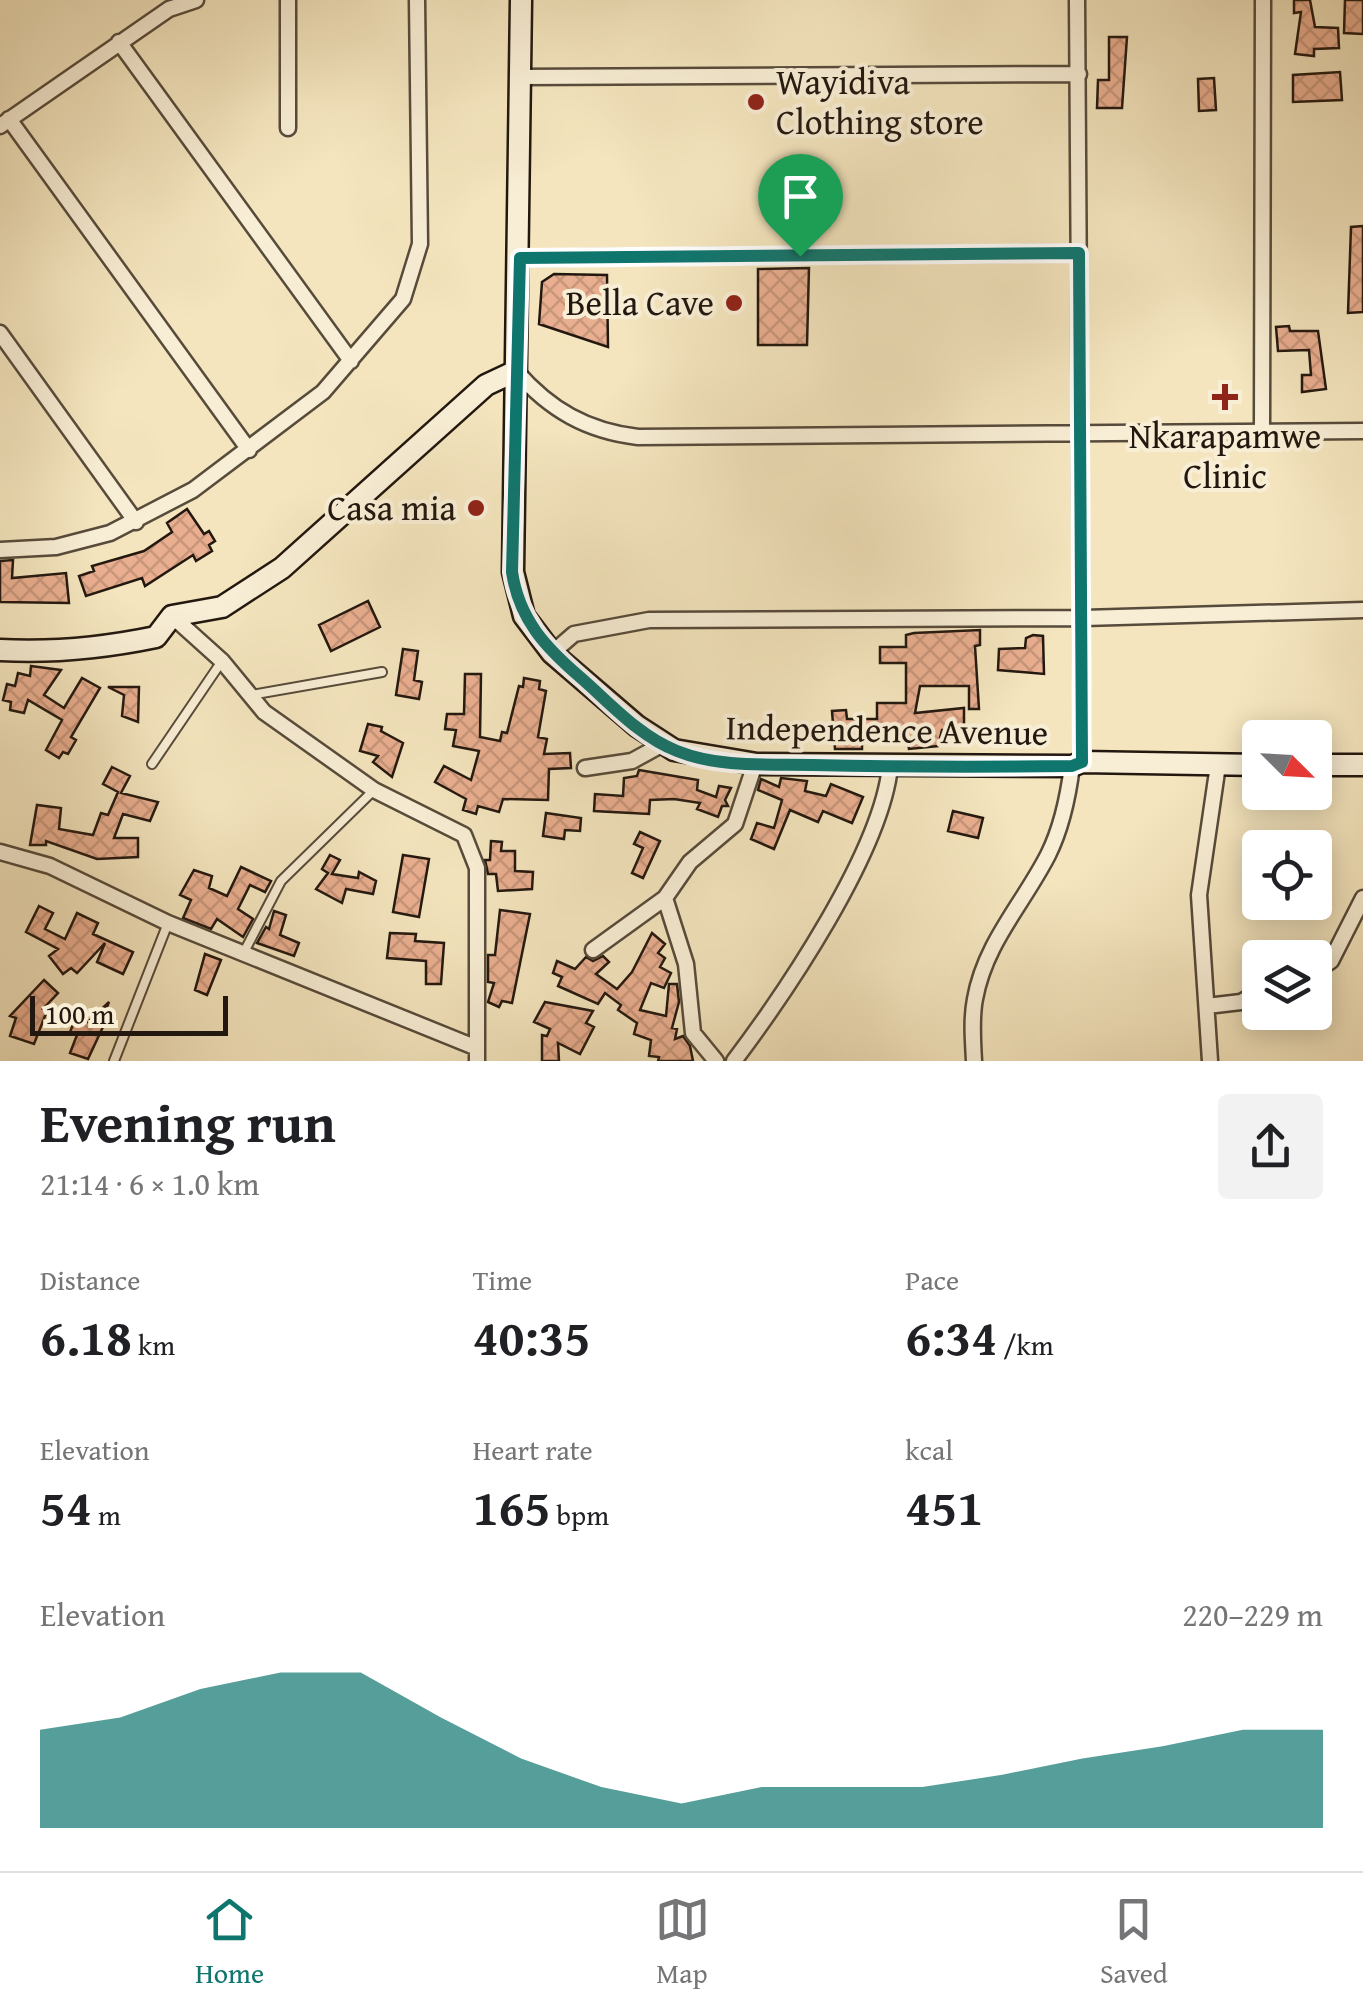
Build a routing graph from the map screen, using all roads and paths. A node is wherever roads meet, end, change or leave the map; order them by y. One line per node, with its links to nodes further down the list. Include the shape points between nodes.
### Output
1 (196, 0): 7 (street, via 169,9)
2 (288, 0): 11 (street)
3 (417, 0): 15 (street, via 418,263 403,300)
4 (521, 0): 9 (street, Independence Avenue)
5 (1077, 0): 8 (street)
6 (1263, 0): 19 (street)
7 (120, 42): 10 (street); 15 (street)
8 (1078, 74): 9 (street); 12 (street)
9 (520, 77): 13 (street, Independence Avenue)
10 (4, 122): 20 (street)
11 (288, 128)
12 (1079, 253): 13 (street); 18 (street)
13 (520, 258): 16 (street, Independence Avenue)
14 (2, 341): 21 (street)
15 (351, 361): 20 (street)
16 (516, 371): 18 (street, via 570,418 638,437); 24 (street, via 486,385 282,568 222,607); 27 (street, Independence Avenue, via 512,572 524,616)
17 (1363, 431): 19 (street)
18 (1079, 432): 19 (street); 25 (street)
19 (1262, 432)
20 (249, 450): 21 (street)
21 (136, 522): 22 (street, via 82,542)
22 (0, 550)
23 (1363, 610): 25 (street)
24 (172, 616): 26 (street, via 156,637 124,644); 28 (street)
25 (1084, 618): 27 (street, via 649,620 574,634); 34 (street)
26 (0, 650)
27 (552, 653): 31 (street, Independence Avenue)
28 (222, 661): 30 (street); 32 (lane)
29 (382, 672): 30 (lane)
30 (246, 696): 41 (street)
31 (663, 744): 33 (street, Independence Avenue, via 695,757); 40 (street, via 632,761)
32 (152, 764)
33 (755, 764): 39 (street, Independence Avenue); 43 (street, via 734,824 690,862)
34 (1077, 764): 35 (street, Independence Avenue); 39 (street, Independence Avenue); 55 (street, via 1053,844 979,980)
35 (1218, 765): 36 (street, Independence Avenue); 50 (street, via 1200,895)
36 (1242, 765)
37 (1332, 765): 38 (street)
38 (1363, 765)
39 (890, 767): 54 (street, via 868,843 779,998)
40 (584, 768)
41 (374, 790): 47 (lane, via 281,881); 51 (street, via 464,835 474,850)
42 (0, 852): 45 (street, via 50,866)
43 (665, 898): 46 (street); 53 (street, via 686,964 693,1033)
44 (1363, 898): 48 (street)
45 (168, 923): 47 (street); 52 (lane)
46 (593, 950)
47 (243, 954): 51 (street)
48 (1332, 961)
49 (1242, 1001): 50 (street)
50 (1208, 1006): 56 (street)
51 (477, 1054)
52 (114, 1061)
53 (716, 1061)
54 (734, 1061)
55 (974, 1061)
56 (1210, 1061)

